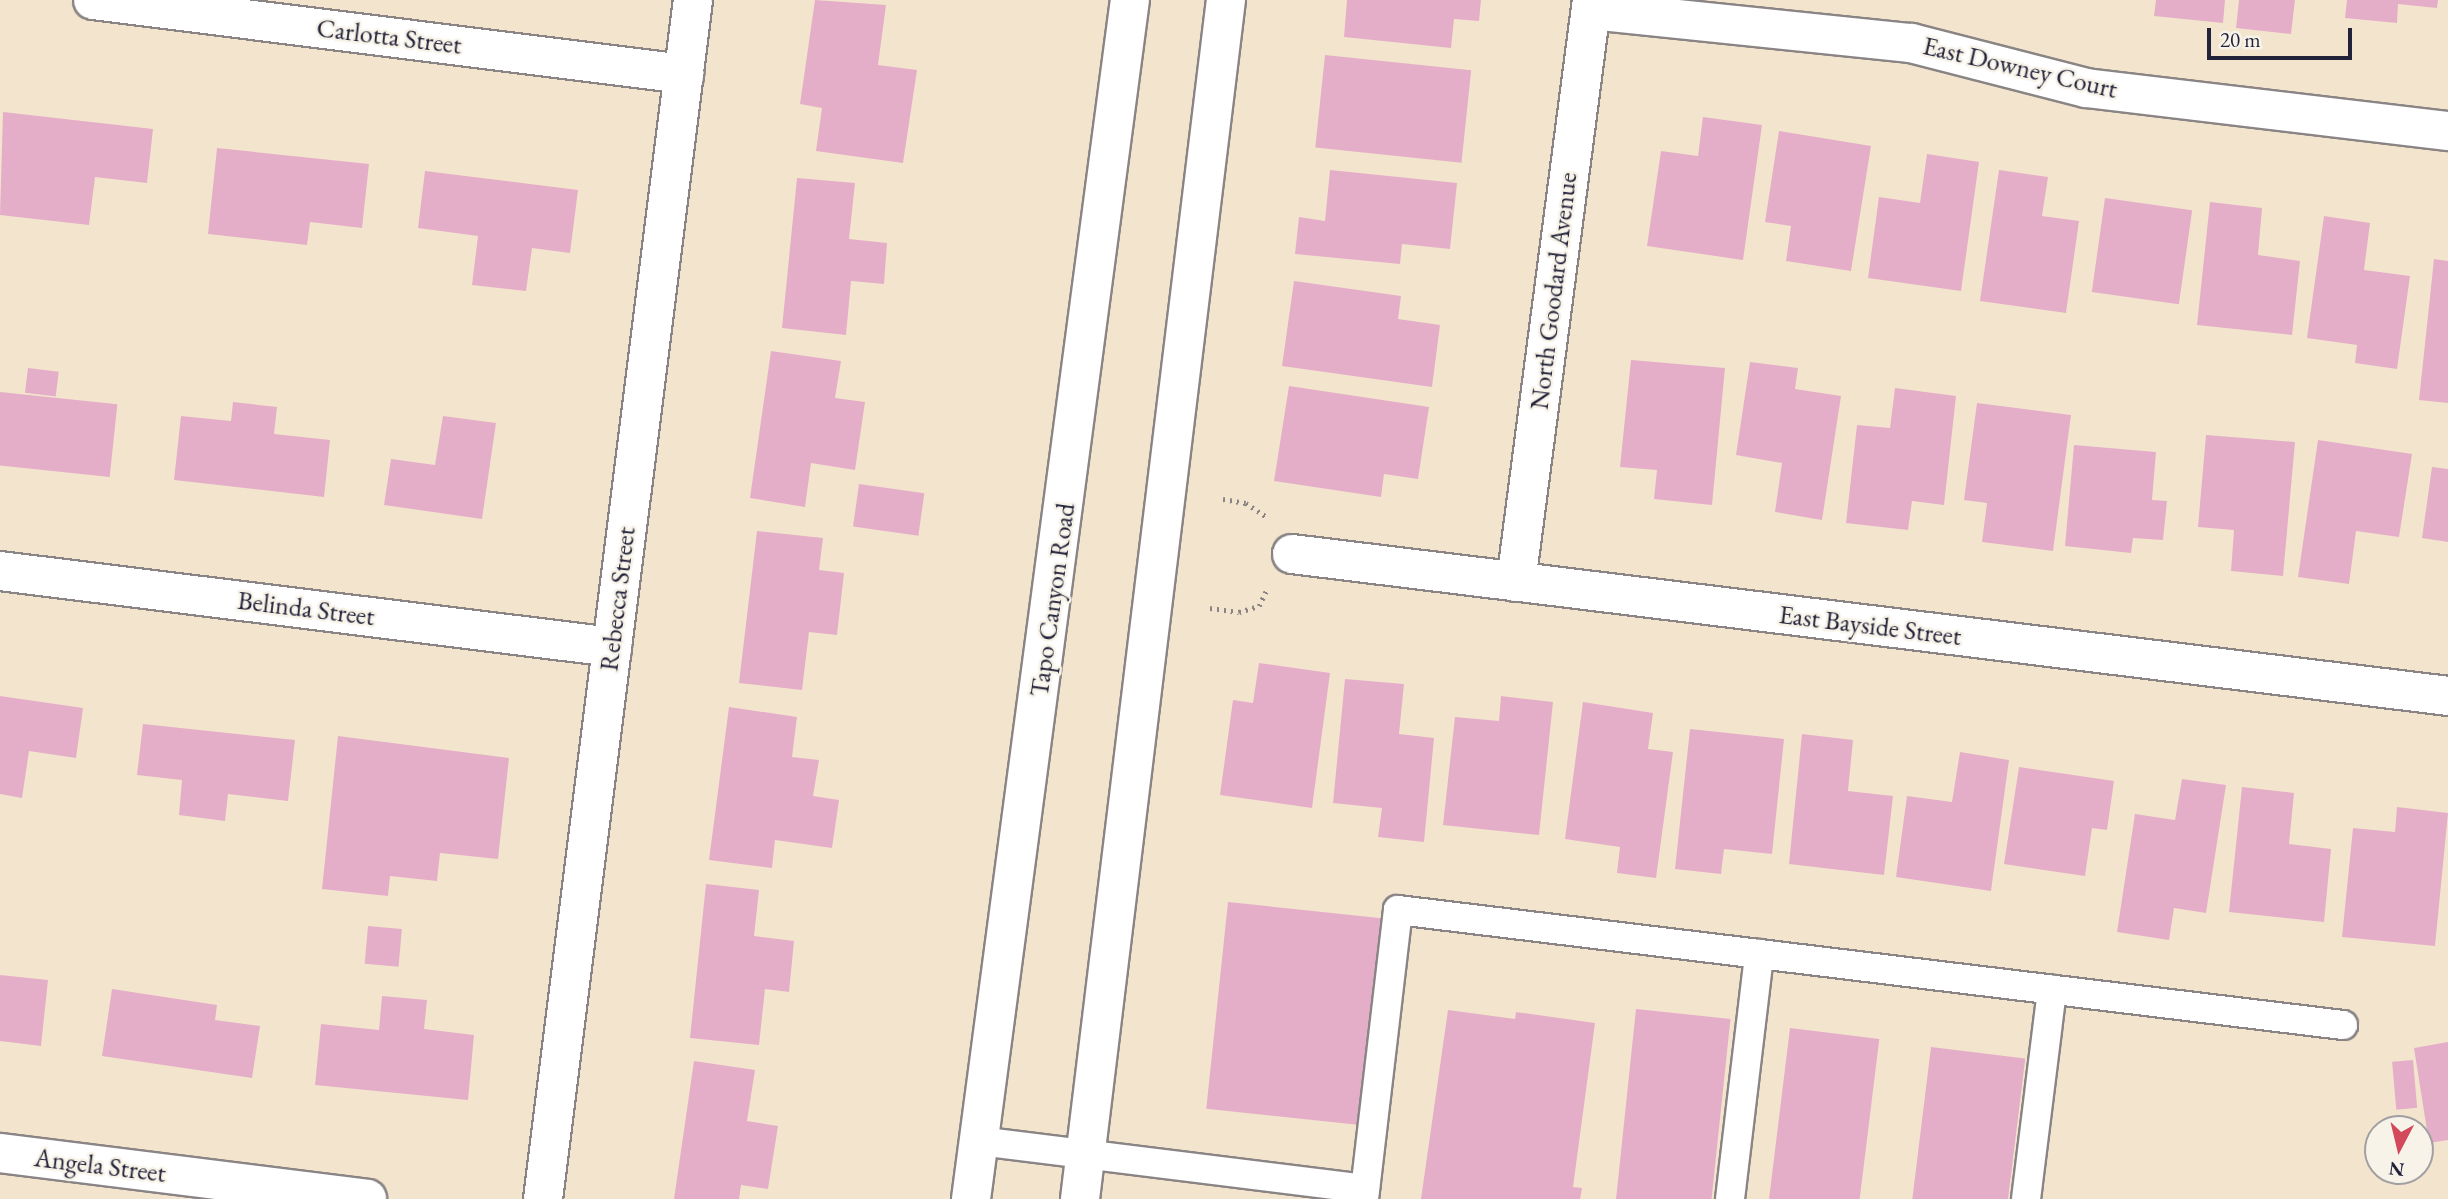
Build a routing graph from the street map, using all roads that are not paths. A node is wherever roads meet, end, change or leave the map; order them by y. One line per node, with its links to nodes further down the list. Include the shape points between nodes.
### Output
1 (93, 0): 6 (street, Carlotta Street)
2 (693, 0): 6 (street, Rebecca Street)
3 (1130, 0): 16 (street, Tapo Canyon Road)
4 (1226, 0): 18 (street)
5 (1591, 5): 7 (street, East Downey Court, via 1911,43 2086,88); 10 (street, North Goodard Avenue)
6 (684, 74): 11 (street, Rebecca Street)
7 (2448, 131)
8 (1292, 554): 10 (street, East Bayside Street)
9 (0, 571): 11 (street, Belinda Street)
10 (1516, 582): 12 (street, East Bayside Street)
11 (612, 647): 21 (street, Rebecca Street)
12 (2448, 696)
13 (1759, 954): 14 (lane); 19 (lane, via 1398,910); 24 (lane)
14 (2052, 990): 15 (lane); 25 (lane)
15 (2343, 1026)
16 (979, 1141): 18 (lane); 22 (street, Tapo Canyon Road)
17 (0, 1153): 20 (street, Angela Street)
18 (1085, 1155): 19 (lane); 23 (street)
19 (1365, 1194)
20 (367, 1199)
21 (543, 1199)
22 (971, 1199)
23 (1080, 1199)
24 (1730, 1199)
25 (2026, 1199)

